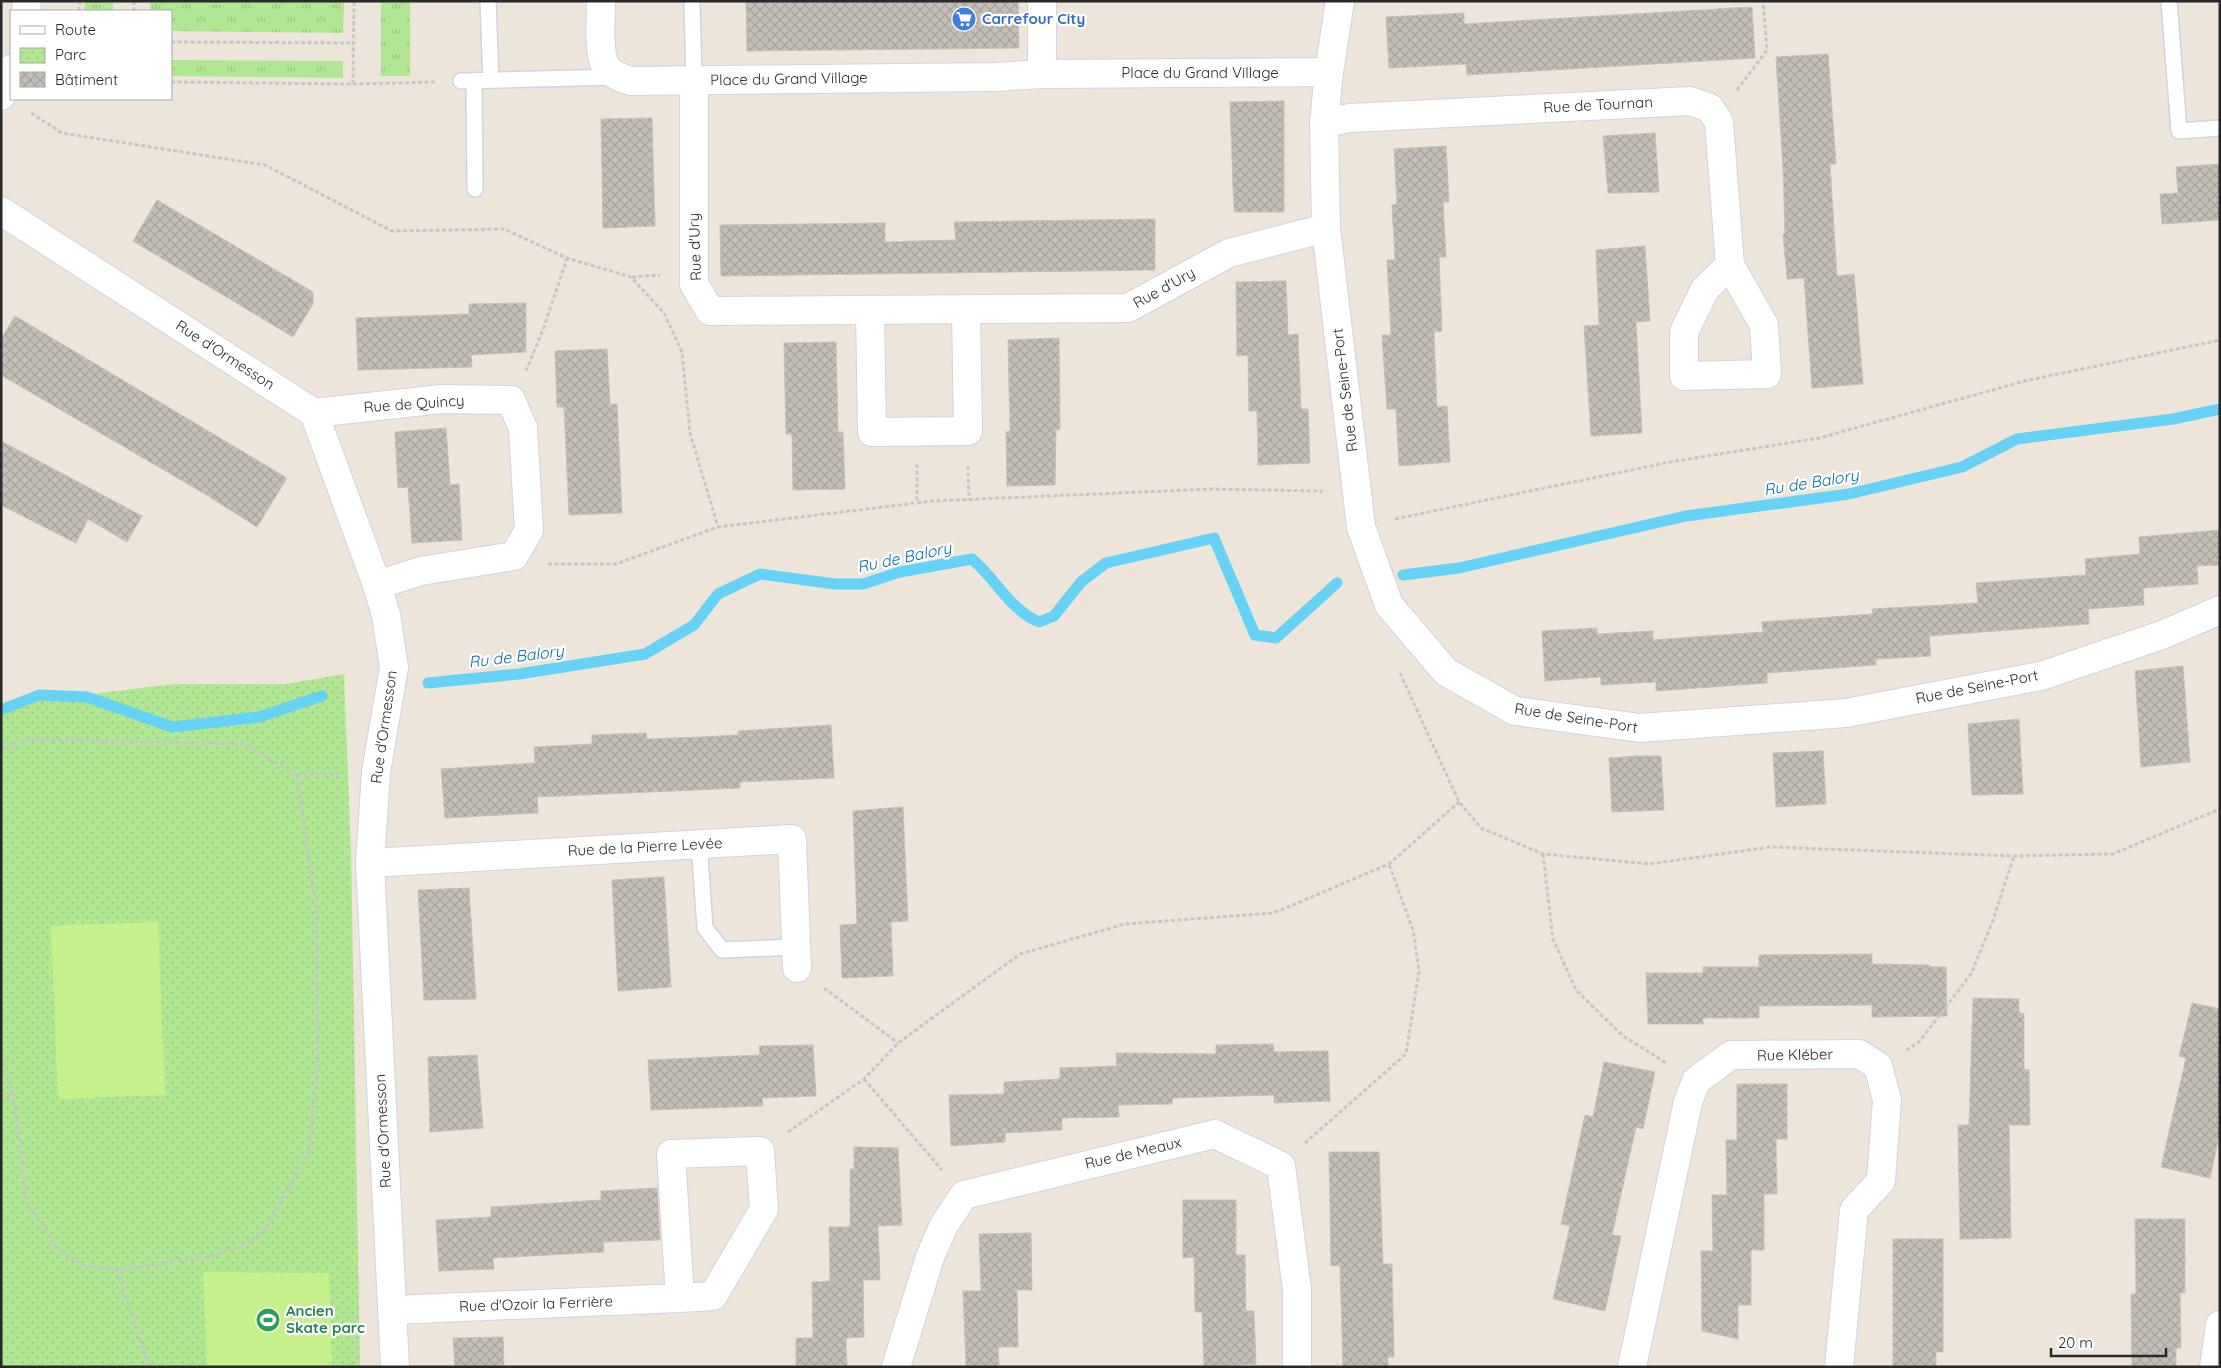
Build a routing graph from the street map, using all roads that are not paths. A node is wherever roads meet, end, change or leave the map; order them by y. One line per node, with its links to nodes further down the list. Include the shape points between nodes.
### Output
1 (488, 1): 10 (lane)
2 (601, 1): 9 (street, via 602,53 605,65)
3 (692, 1): 11 (lane)
4 (1042, 1): 8 (street)
5 (1340, 1): 7 (street, Rue de Seine-Port)
6 (2169, 1): 13 (lane, via 2179,131)
7 (1329, 72): 8 (street, Place du Grand Village); 12 (street, Rue de Seine-Port)
8 (1042, 74): 11 (street, Place du Grand Village)
9 (617, 77): 10 (lane); 11 (street, Place du Grand Village, via 631,81)
10 (491, 80): 14 (lane, via 468,81)
11 (694, 80): 19 (street, Rue d'Ury, via 694,284 710,311)
12 (1324, 124): 16 (street, Rue de Seine-Port); 17 (street, Rue de Tournan, via 1350,118 1690,101 1710,108 1719,122)
13 (2220, 128)
14 (475, 189)
15 (1, 211): 20 (street, Rue d'Ormesson)
16 (1326, 228): 18 (street, Rue d'Ury, via 1229,253 1128,308); 22 (street, Rue de Seine-Port, via 1361,527 1388,605 1446,672 1515,711 1640,728 1846,712 2041,676 2162,635)
17 (1730, 265)
18 (966, 309): 19 (street, Rue d'Ury); 19 (street, via 968,431 872,432)
19 (870, 310)
20 (314, 413): 21 (street, Rue d'Ormesson); 21 (street, Rue de Quincy, via 442,399 511,400 523,428 528,530 514,556 422,570)
21 (377, 585): 24 (street, Rue d'Ormesson, via 386,615 394,667 376,772)
22 (2220, 610)
23 (699, 843): 24 (street, Rue de la Pierre Levée); 25 (lane, via 704,928 722,950); 25 (street, Rue de la Pierre Levée, via 792,839)
24 (370, 863): 27 (street, Rue d'Ormesson)
25 (797, 957)
26 (680, 1298): 26 (street, Rue d'Ozoir la Ferrière, via 671,1154 760,1151 764,1209 713,1296); 27 (street, Rue d'Ozoir la Ferrière)
27 (393, 1310): 29 (street, Rue d'Ormesson)
28 (2220, 1325): 34 (street)
29 (396, 1367)
30 (896, 1367): 31 (street, Rue de Meaux, via 930,1257 944,1225 964,1195 1215,1134 1282,1166 1297,1290)
31 (1297, 1367)
32 (1632, 1367): 33 (street, Rue Kléber, via 1688,1102 1696,1081 1731,1055 1859,1054 1878,1066 1887,1100 1881,1181 1854,1210)
33 (1839, 1367)
34 (2214, 1367)

